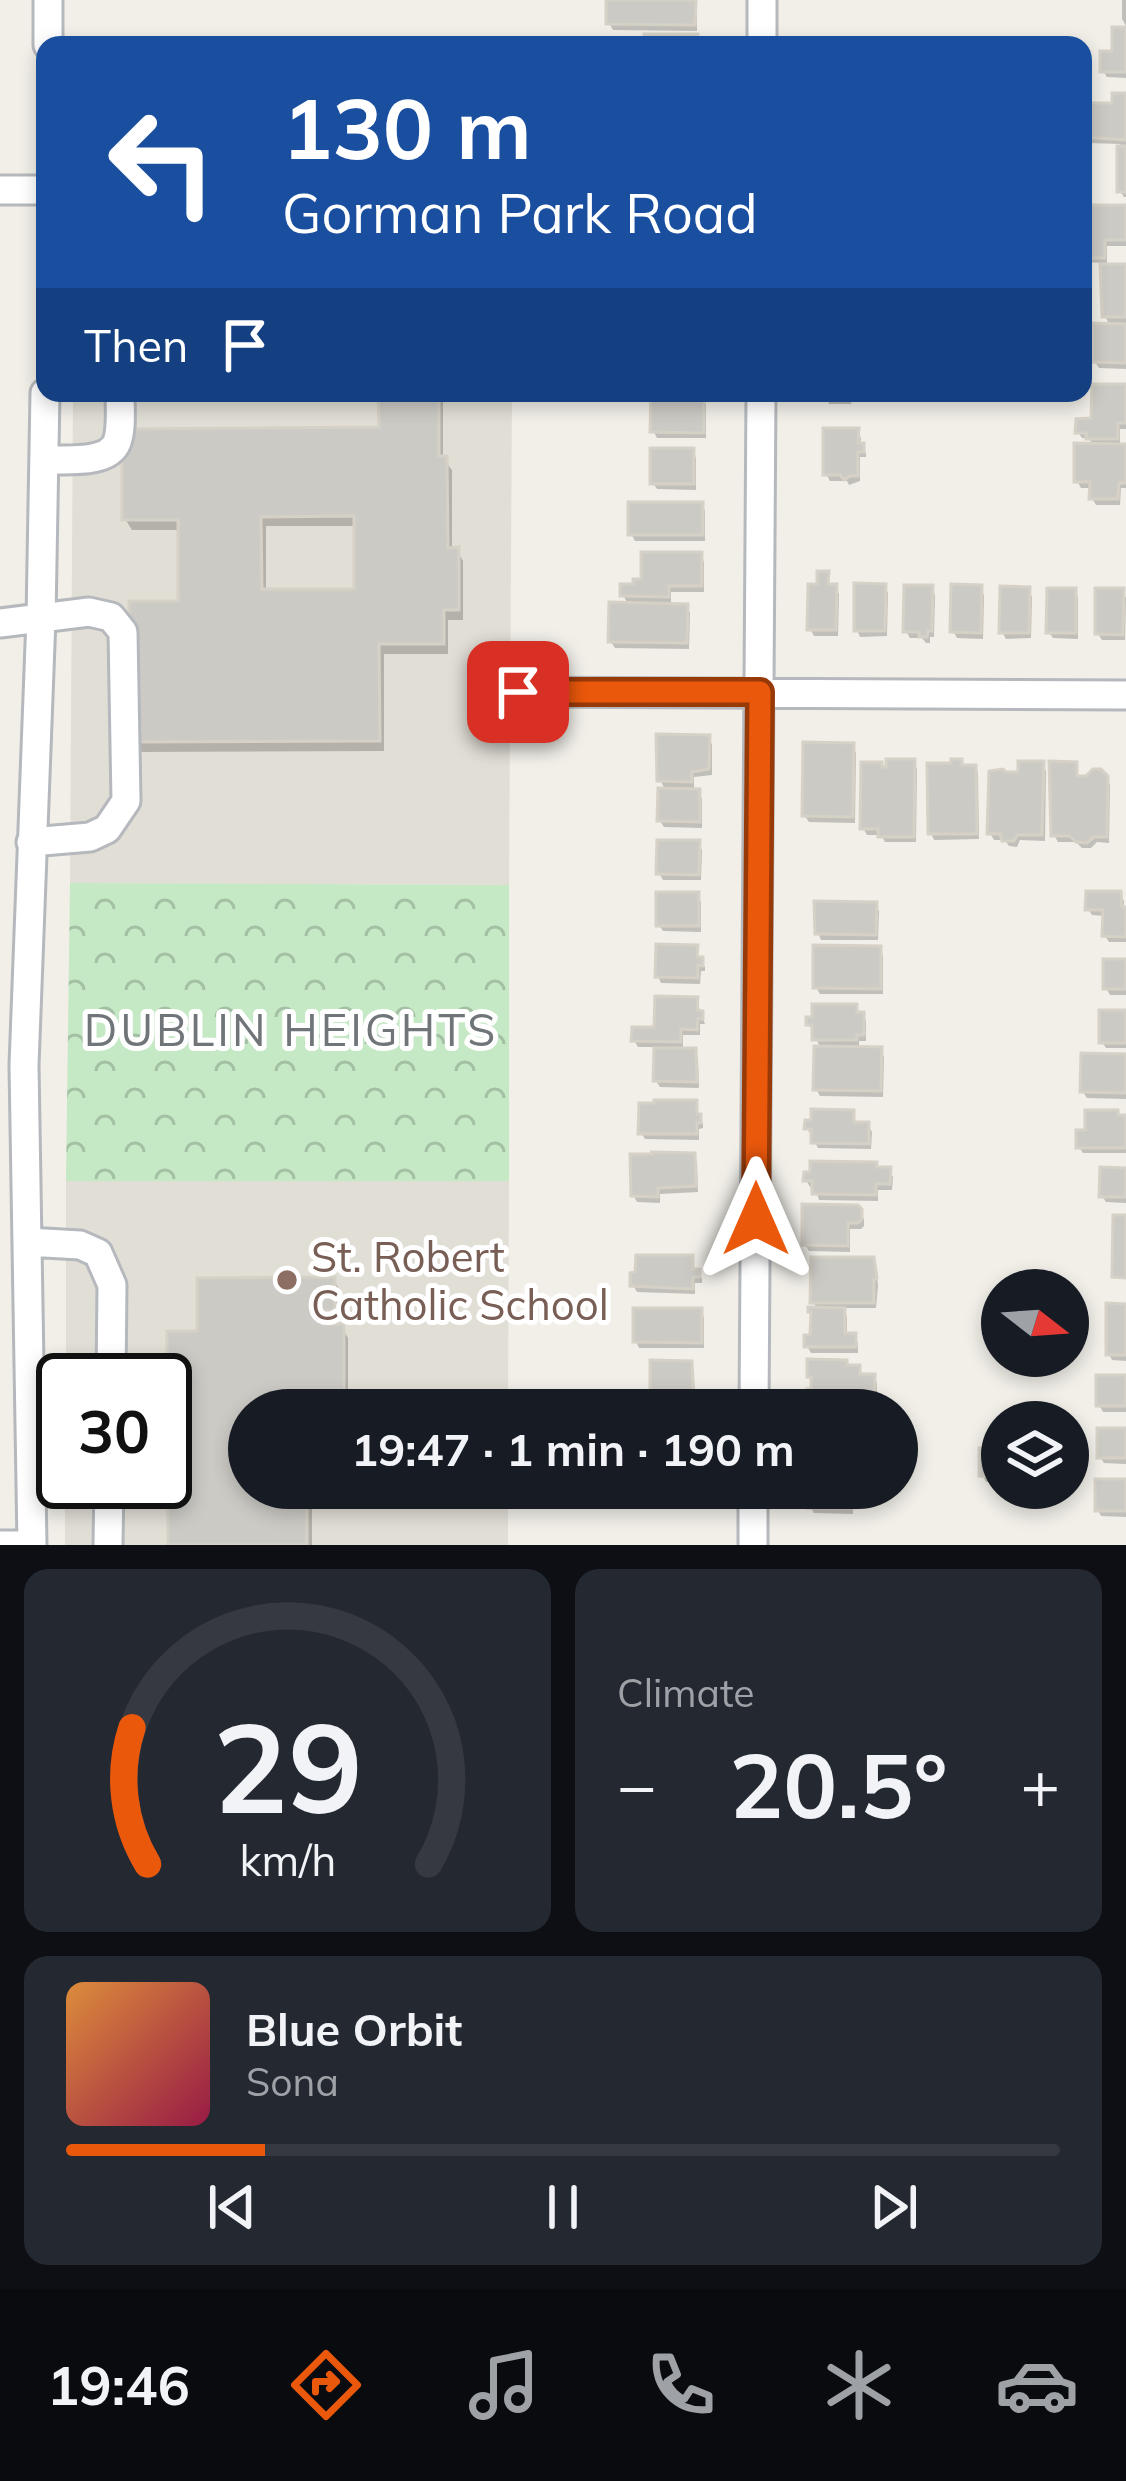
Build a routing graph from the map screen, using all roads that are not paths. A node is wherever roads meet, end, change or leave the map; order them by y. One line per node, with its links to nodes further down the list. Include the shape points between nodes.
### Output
1 (48, 0): 3 (street)
2 (762, 0): 4 (street)
3 (48, 36)
4 (762, 36)
5 (0, 190): 6 (street)
6 (36, 190)
7 (45, 402): 10 (street)
8 (119, 402): 10 (street, via 117,443 108,454)
9 (761, 402): 14 (street)
10 (44, 460): 11 (street)
11 (41, 618): 12 (street); 16 (street); 16 (street, via 89,612 111,617 123,632 126,801 90,838)
12 (0, 622)
13 (518, 692): 14 (street)
14 (760, 692): 15 (street); 20 (street)
15 (1126, 695)
16 (31, 842): 17 (street)
17 (12, 1065): 18 (street)
18 (27, 1241): 19 (street, via 98,1253 112,1285); 25 (street)
19 (111, 1353)
20 (754, 1389)
21 (109, 1509): 26 (street)
22 (753, 1509): 27 (street)
23 (0, 1545): 24 (street)
24 (22, 1545)
25 (32, 1545)
26 (108, 1545)
27 (753, 1545)

